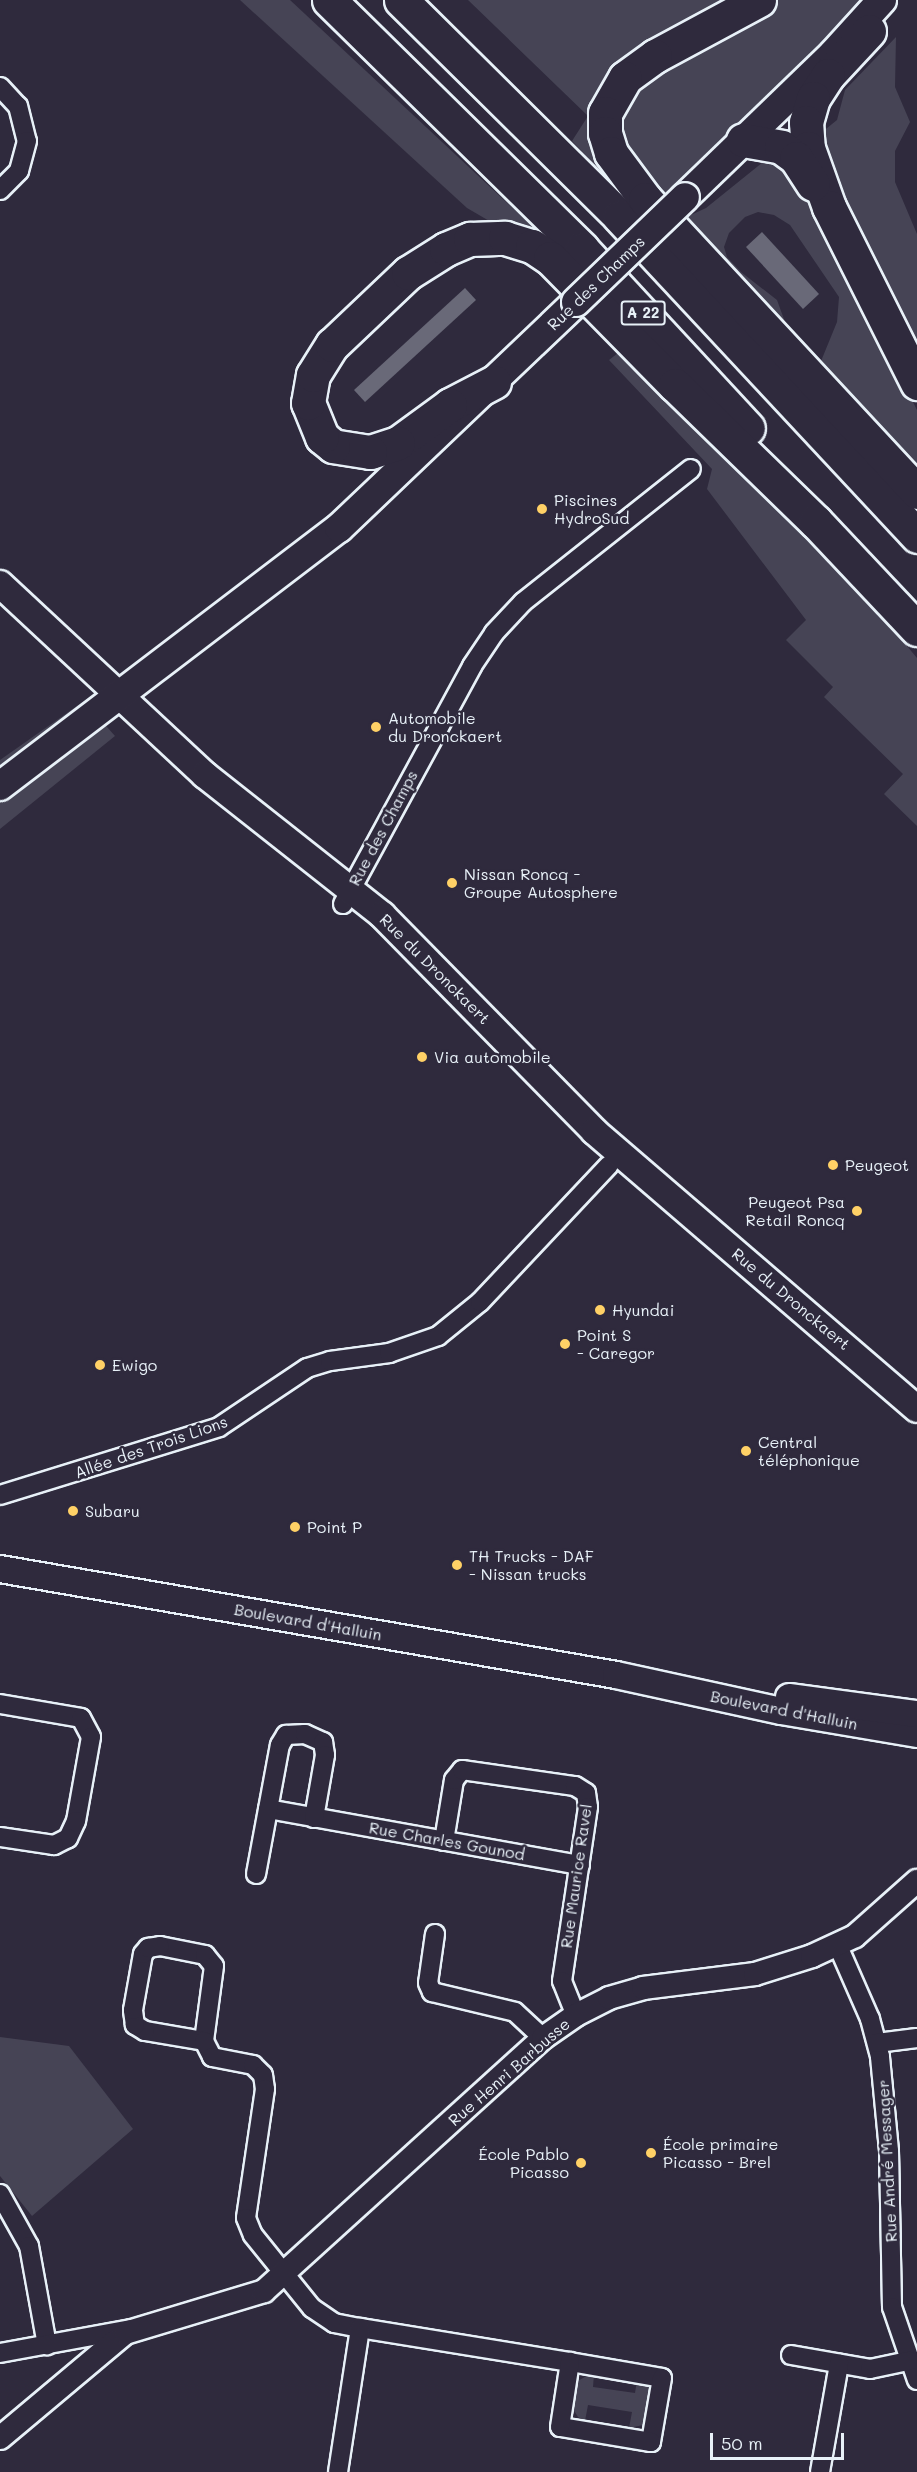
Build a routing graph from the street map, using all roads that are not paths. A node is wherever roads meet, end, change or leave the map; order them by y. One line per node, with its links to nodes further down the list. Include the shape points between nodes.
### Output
1 (329, 0): 19 (highway, A 22, via 582,249)
2 (401, 0): 16 (highway, via 637,234)
3 (759, 0): 15 (highway, via 655,56 625,78 605,113 611,153 632,185)
4 (882, 0): 7 (main road, Rue des Champs)
5 (902, 0): 6 (main road, Rue des Champs)
6 (869, 31): 7 (main road, Rue des Champs); 11 (highway, via 828,75 808,115 808,148)
7 (833, 54): 9 (main road, Rue des Champs)
8 (0, 87): 10 (street, via 18,106 27,141 19,171)
9 (743, 140): 11 (highway, via 781,147 796,158); 12 (main road, Rue des Champs, bridge)
10 (0, 190)
11 (829, 207): 13 (highway)
12 (494, 382): 20 (highway, via 450,405 398,443 370,452 333,446 322,436 308,403 313,375 333,345 408,273 470,239 505,238 532,246 550,258 816,522); 21 (main road, Rue des Champs, via 358,512 306,569 255,614)
13 (917, 383)
14 (691, 469): 24 (street, Rue des Champs, via 523,602 494,633 468,673)
15 (917, 492)
16 (917, 536)
17 (0, 584): 21 (main road, Rue du Dronckaert)
18 (0, 604): 21 (main road, Rue du Dronckaert)
19 (917, 613)
20 (917, 629)
21 (119, 706): 22 (main road); 23 (main road); 24 (main road, Rue du Dronckaert)
22 (0, 786)
23 (0, 806)
24 (346, 896): 25 (main road, Rue du Dronckaert); 26 (main road, Rue du Dronckaert, via 395,928 594,1131)
25 (609, 1166): 27 (main road, Rue du Dronckaert); 28 (street, Allée des Trois Lions, via 480,1302 438,1336 389,1353 307,1368 219,1427)
26 (917, 1409)
27 (917, 1425)
28 (0, 1495)
29 (0, 1569): 30 (main road, Boulevard d'Halluin)
30 (616, 1675): 32 (main road, Boulevard d'Halluin); 33 (main road, Boulevard d'Halluin, via 791,1713)
31 (0, 1704): 36 (street, via 81,1718 91,1737 76,1821 68,1838 54,1845)
32 (917, 1714)
33 (917, 1734)
34 (268, 1809): 35 (street, Rue Charles Gounod); 35 (street, via 280,1745 286,1735 305,1734 323,1742 325,1755); 39 (street)
35 (314, 1818): 37 (street, Rue Charles Gounod)
36 (0, 1837)
37 (444, 1841): 38 (street, Rue Charles Gounod); 38 (street, Rue Maurice Ravel, via 454,1780 462,1770 538,1779 575,1786 586,1793 588,1807)
38 (579, 1865): 43 (street, Rue Maurice Ravel, via 562,1981)
39 (256, 1874)
40 (917, 1881): 42 (street, Rue Henri Barbusse, via 861,1932)
41 (435, 1934): 44 (street, via 428,1983 432,1992 515,2012)
42 (838, 1946): 43 (street, Rue Henri Barbusse, via 768,1971 636,1990); 47 (street, Rue André Messager)
43 (576, 2015): 44 (street, Rue Henri Barbusse)
44 (543, 2038): 49 (street, Rue Henri Barbusse)
45 (917, 2038): 47 (street)
46 (204, 2041): 46 (street, via 214,1966 197,1952 148,1948 141,1960 133,2010 135,2025 145,2031); 49 (street, via 212,2057 253,2065 266,2082 246,2218 253,2235)
47 (877, 2043): 55 (street, Rue André Messager, via 889,2151 891,2294)
48 (0, 2194): 52 (street, via 29,2246)
49 (284, 2275): 50 (street, via 328,2321); 51 (street, Rue Henri Barbusse, via 246,2299)
50 (360, 2328): 56 (street); 60 (street)
51 (133, 2329): 52 (street, Rue Henri Barbusse); 59 (street, Rue Henri Barbusse)
52 (47, 2345): 53 (street, Rue Henri Barbusse)
53 (0, 2353)
54 (791, 2355): 57 (street)
55 (909, 2361): 57 (street, via 880,2370); 58 (street, Rue André Messager)
56 (570, 2362): 56 (street, via 560,2427 651,2442 662,2378)
57 (839, 2364): 61 (street)
58 (917, 2380)
59 (0, 2438)
60 (338, 2472)
61 (820, 2472)

